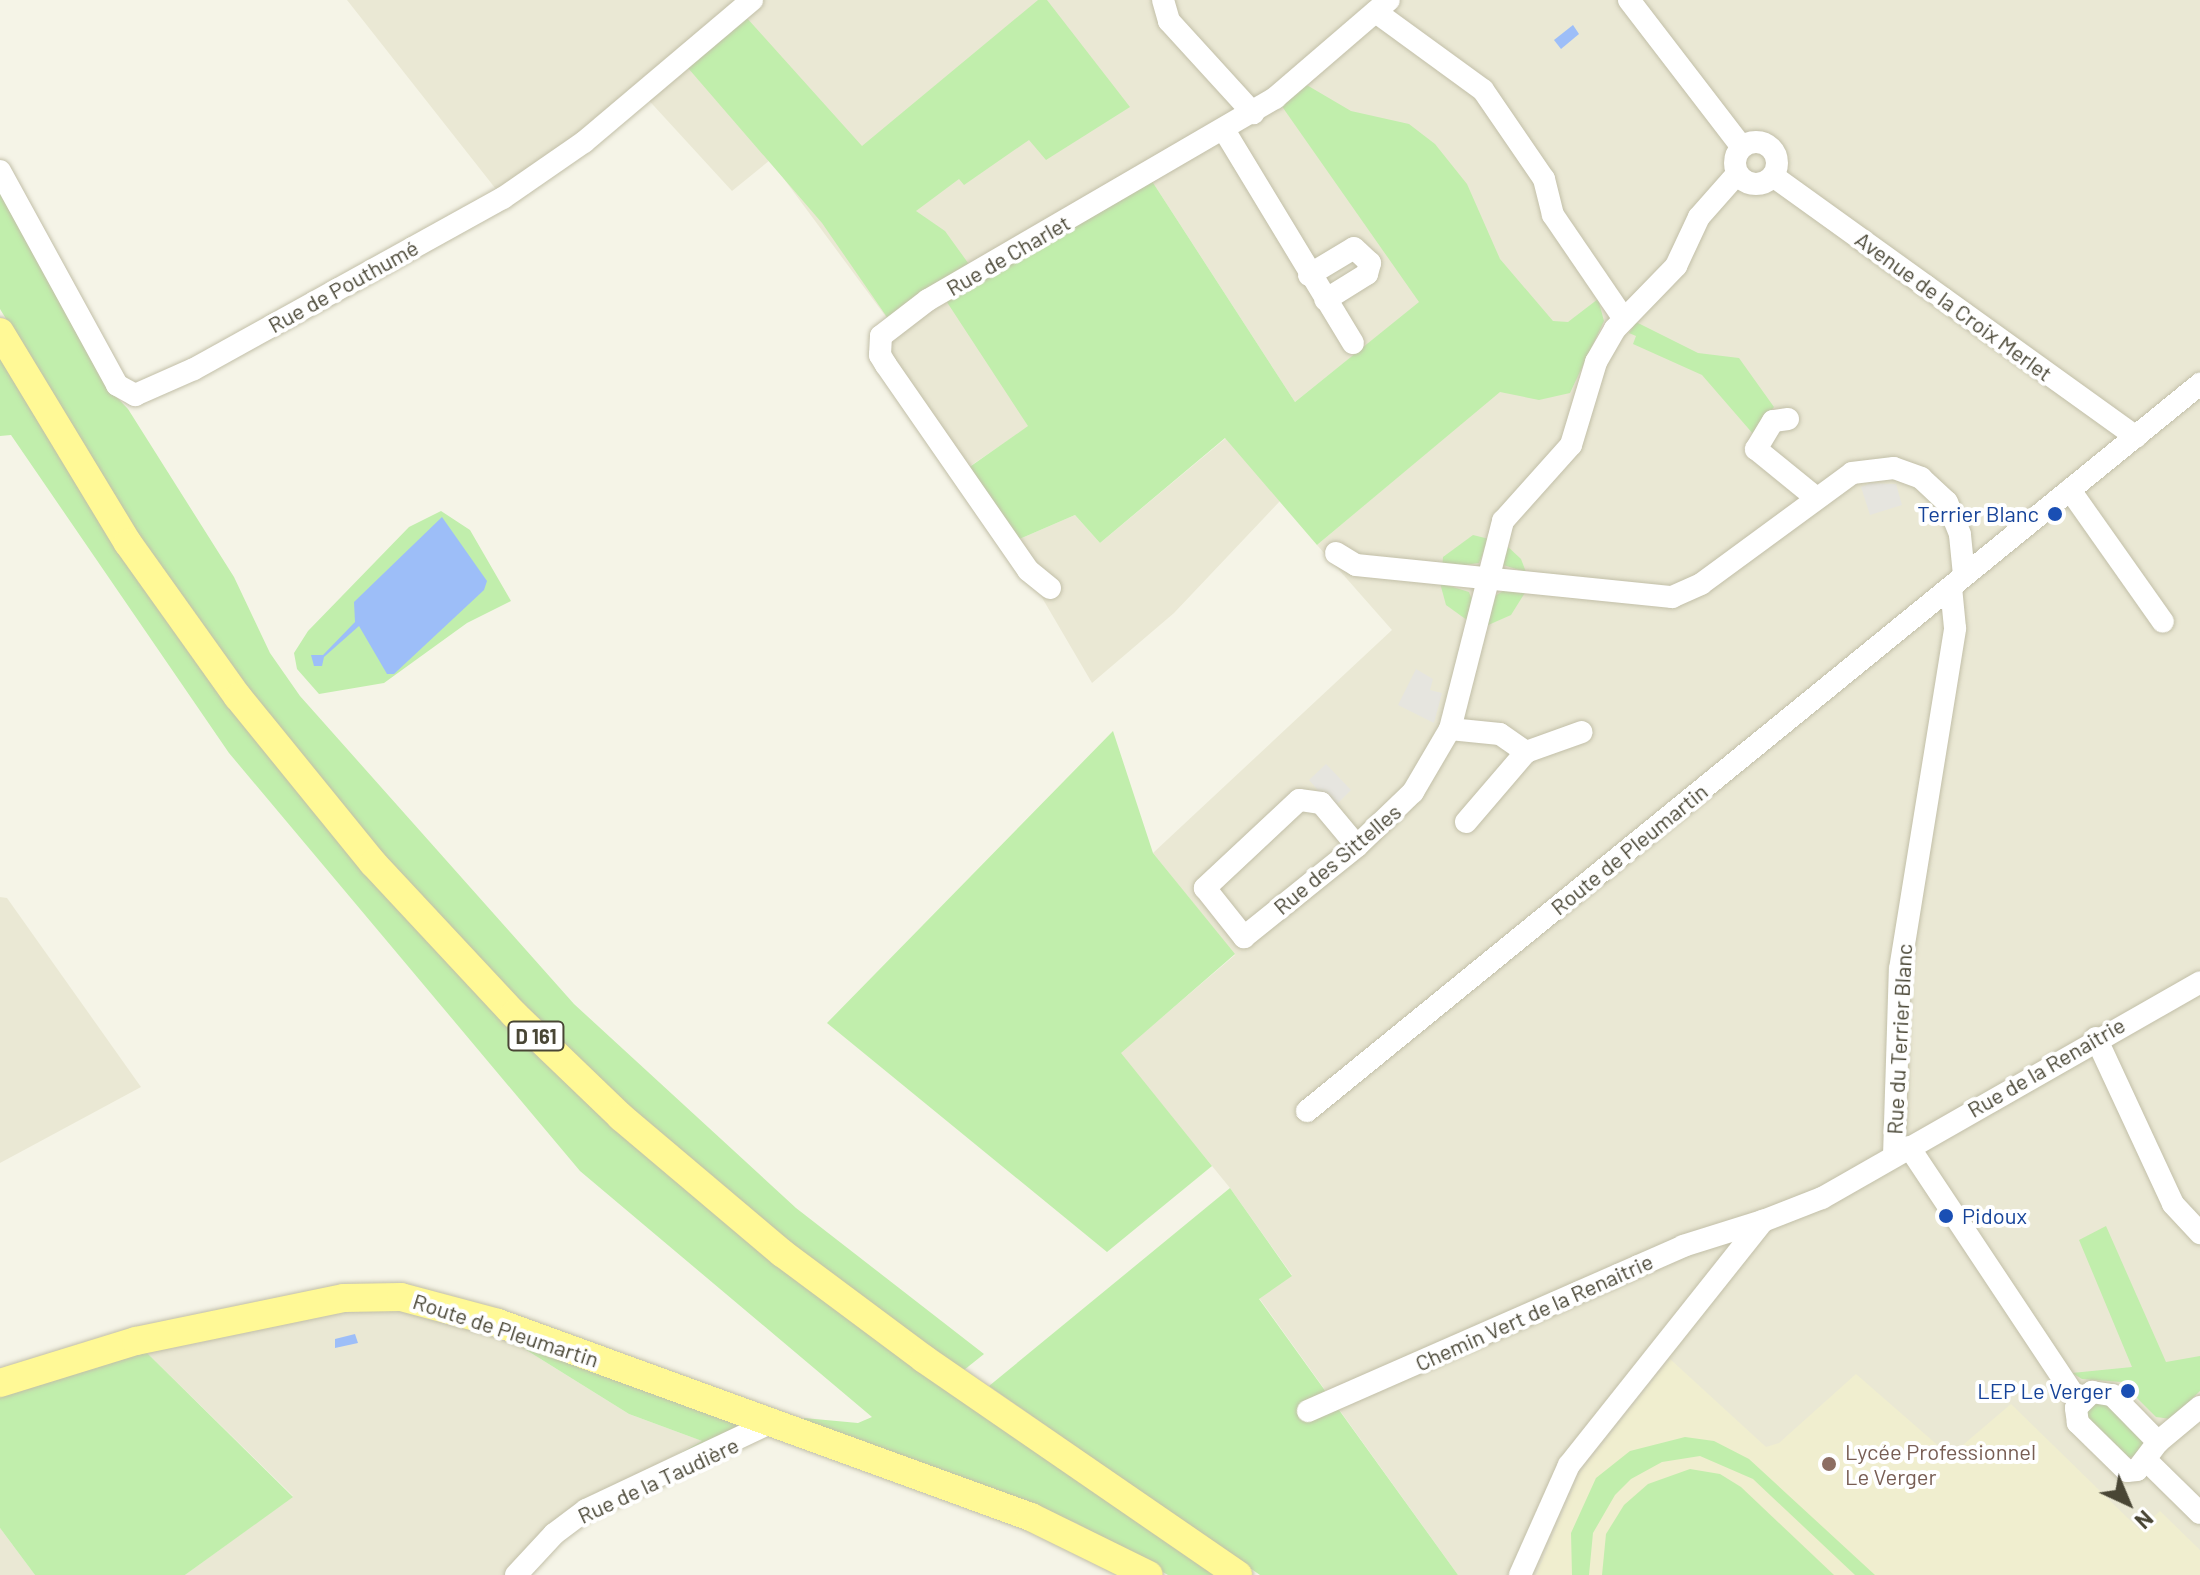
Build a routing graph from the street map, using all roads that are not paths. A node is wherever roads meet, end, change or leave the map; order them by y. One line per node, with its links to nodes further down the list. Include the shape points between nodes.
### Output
1 (752, 0): 8 (street, Rue de Pouthumé, via 632,104 522,186 194,369 135,395 117,385)
2 (1163, 0): 5 (street, via 1169,21)
3 (1629, 0): 7 (street)
4 (1373, 7): 5 (street, Rue de Charlet); 13 (street, via 1483,90 1544,179 1553,215)
5 (1253, 113): 6 (street, Rue de Charlet)
6 (1224, 130): 11 (street); 26 (street, Rue de Charlet, via 928,300 879,341 886,365 960,473 1034,578)
7 (1742, 147): 9 (street, via 1735,159); 10 (street, via 1759,142 1772,149 1777,162)
8 (0, 171)
9 (1737, 174): 10 (street, via 1755,184); 13 (street, Rue des Sittelles, via 1699,217 1676,266)
10 (1773, 176): 18 (street, Avenue de la Croix Merlet)
11 (1309, 275): 12 (street); 12 (street, via 1354,248 1370,263 1367,274)
12 (1325, 300): 15 (street)
13 (1624, 319): 24 (street, Rue des Sittelles, via 1596,362 1571,445 1503,521)
14 (0, 332): 48 (main road, D 161, via 128,543 238,697 340,825 514,1014 670,1160 794,1262)
15 (1353, 343)
16 (2200, 384): 18 (street, Route de Pleumartin)
17 (1788, 419): 20 (street, via 1773,421 1756,449)
18 (2136, 437): 19 (street, Route de Pleumartin)
19 (2070, 490): 22 (street, Route de Pleumartin); 27 (street)
20 (1815, 497): 21 (street, Rue du Terrier Blanc, via 1852,473 1894,468 1940,493); 24 (street, Rue du Terrier Blanc, via 1701,584 1672,597)
21 (1960, 538): 22 (street); 25 (street, Rue du Terrier Blanc)
22 (2003, 544): 25 (street, Route de Pleumartin)
23 (1336, 553): 24 (street, Rue du Terrier Blanc, via 1356,565)
24 (1487, 581): 28 (street, Rue des Sittelles)
25 (1958, 581): 35 (street, Route de Pleumartin); 36 (street, Rue du Terrier Blanc, via 1900,969)
26 (1050, 588)
27 (2163, 622)
28 (1450, 729): 30 (street, via 1500,734); 32 (street, Rue des Sittelles, via 1413,792)
29 (1582, 732): 30 (street)
30 (1526, 752): 31 (street)
31 (1466, 822)
32 (1357, 846): 32 (street, Rue des Sittelles, via 1244,937 1205,888 1299,800 1321,803)
33 (2200, 982): 34 (street, Rue de la Renaitrie)
34 (2096, 1038): 36 (street, Rue de la Renaitrie); 38 (street, via 2173,1204)
35 (1307, 1111)
36 (1902, 1151): 37 (street, Rue du Terrier Blanc, via 1822,1198); 40 (street)
37 (1763, 1221): 42 (street, Chemin Vert de la Renaitrie, via 1683,1246); 49 (street, via 1569,1465)
38 (2200, 1233)
39 (0, 1383): 43 (main road, Route de Pleumartin, via 151,1338 344,1298 389,1296 498,1323)
40 (2079, 1403): 44 (street, via 2092,1392 2105,1392); 44 (street, via 2075,1414 2082,1429 2121,1466 2131,1472)
41 (2200, 1407): 44 (street)
42 (1308, 1411)
43 (770, 1423): 46 (street, Rue de la Taudière, via 586,1510 554,1534); 47 (main road, Route de Pleumartin, via 1062,1529)
44 (2152, 1452): 45 (street)
45 (2200, 1513)
46 (516, 1575)
47 (1149, 1575)
48 (1238, 1575)
49 (1520, 1575)

